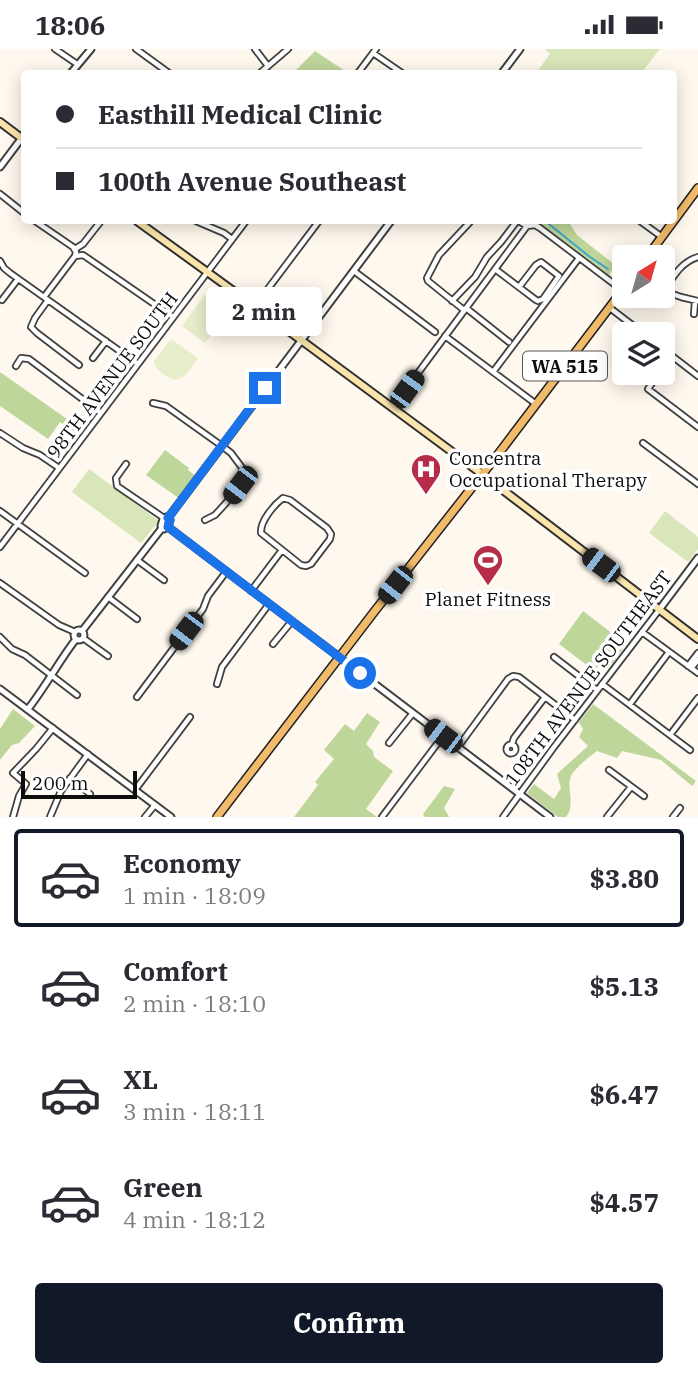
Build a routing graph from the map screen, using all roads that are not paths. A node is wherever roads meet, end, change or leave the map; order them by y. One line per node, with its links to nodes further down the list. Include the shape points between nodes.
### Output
1 (54, 49): 8 (street)
2 (90, 49): 8 (street)
3 (136, 49): 11 (street)
4 (255, 49): 9 (street)
5 (288, 49): 9 (street)
6 (520, 49): 15 (street)
7 (374, 51): 13 (street); 14 (street)
8 (77, 64): 10 (street)
9 (268, 66): 12 (street)
10 (73, 70)
11 (165, 70)
12 (263, 70)
13 (360, 70)
14 (398, 70)
15 (504, 70)
16 (0, 123): 17 (main road)
17 (21, 136)
18 (21, 142): 19 (street)
19 (0, 167)
20 (698, 188): 23 (main road)
21 (0, 194): 22 (street)
22 (21, 210)
23 (677, 217)
24 (39, 224): 41 (street)
25 (99, 224): 41 (street)
26 (141, 224): 47 (main road)
27 (203, 224): 38 (street)
28 (244, 224): 38 (street, 98TH AVENUE SOUTH)
29 (317, 224): 58 (street)
30 (389, 224): 46 (street)
31 (468, 224): 55 (street, via 439,255 427,278)
32 (516, 224): 55 (street)
33 (523, 224): 36 (street)
34 (644, 224): 37 (street)
35 (672, 224): 37 (main road)
36 (527, 226): 42 (street, via 535,225); 45 (street)
37 (662, 237): 39 (main road)
38 (232, 239): 47 (street, 98TH AVENUE SOUTH)
39 (656, 245)
40 (693, 251): 43 (street)
41 (75, 252): 53 (street); 62 (street)
42 (579, 258): 50 (street); 73 (street)
43 (697, 258): 48 (street)
44 (0, 261): 49 (street)
45 (495, 269): 51 (street); 60 (street)
46 (354, 271): 64 (street); 65 (street)
47 (208, 272): 58 (main road); 62 (street, 98TH AVENUE SOUTH)
48 (676, 274)
49 (18, 279): 53 (street); 54 (street)
50 (612, 280)
51 (519, 287): 51 (street, via 541,262 559,278 540,301)
52 (676, 295): 56 (street)
53 (46, 299): 66 (street); 71 (street, via 31,327)
54 (2, 300)
55 (452, 301): 60 (street)
56 (696, 301): 61 (street)
57 (612, 303): 59 (main road, WA 515)
58 (255, 306): 65 (main road)
59 (609, 307): 63 (street); 77 (main road, WA 515)
60 (465, 309): 64 (street); 67 (street)
61 (694, 314)
62 (173, 317): 70 (street, 98TH AVENUE SOUTH)
63 (628, 322)
64 (440, 335): 73 (street); 78 (street)
65 (301, 339): 78 (main road); 83 (street)
66 (106, 341): 68 (street); 70 (street)
67 (509, 342)
68 (93, 358)
69 (675, 358): 74 (street)
70 (138, 364): 79 (street, 98TH AVENUE SOUTH)
71 (79, 365)
72 (16, 366): 79 (street, via 21,358 29,359)
73 (493, 372): 77 (street)
74 (698, 376)
75 (651, 385): 80 (street, via 648,389)
76 (153, 403): 83 (street, via 166,406)
77 (536, 404): 86 (main road, WA 515)
78 (393, 408): 86 (main road)
79 (101, 413): 85 (street, 98TH AVENUE SOUTH)
80 (698, 427)
81 (0, 433): 85 (street)
82 (643, 443): 87 (street)
83 (222, 446): 89 (street); 90 (street, via 244,475 217,514)
84 (126, 464): 89 (street, via 116,478 117,486)
85 (59, 468): 91 (street, 98TH AVENUE SOUTH)
86 (482, 474): 104 (main road); 115 (main road, WA 515)
87 (698, 484)
88 (0, 511): 91 (street)
89 (166, 518): 92 (street, via 161,526)
90 (205, 520)
91 (17, 524): 93 (street, 98TH AVENUE SOUTH); 98 (street)
92 (165, 528): 96 (street); 97 (street)
93 (0, 547)
94 (282, 550): 94 (street, via 260,530 284,498 331,534 309,565 301,565); 101 (street)
95 (698, 558): 104 (street, 108TH AVENUE SOUTHEAST)
96 (137, 560): 99 (street); 102 (street)
97 (226, 572): 101 (street); 126 (street)
98 (85, 573)
99 (164, 580)
100 (0, 583): 108 (street)
101 (251, 591): 103 (street)
102 (108, 597): 105 (street); 108 (street)
103 (269, 604): 106 (street); 121 (street, via 222,667)
104 (659, 610): 107 (street, 108TH AVENUE SOUTHEAST); 110 (main road)
105 (137, 619)
106 (292, 621): 111 (street); 115 (street)
107 (642, 632): 112 (street); 122 (street, 108TH AVENUE SOUTHEAST)
108 (79, 635): 114 (street); 120 (street)
109 (0, 637): 120 (street)
110 (698, 639)
111 (273, 644)
112 (669, 652): 118 (street); 129 (street)
113 (698, 653): 118 (street)
114 (108, 656)
115 (340, 657): 131 (street); 155 (main road, WA 515)
116 (554, 657): 124 (street)
117 (698, 660): 118 (street)
118 (690, 667): 119 (street)
119 (698, 673)
120 (52, 675): 125 (street); 130 (street)
121 (217, 684)
122 (602, 684): 124 (street, 108TH AVENUE SOUTHEAST); 129 (street)
123 (0, 689): 130 (street)
124 (597, 690): 133 (street, 108TH AVENUE SOUTHEAST)
125 (77, 695)
126 (137, 697)
127 (545, 697): 133 (street); 138 (street); 139 (street, via 513,676)
128 (698, 698): 135 (street)
129 (629, 704): 135 (street)
130 (28, 709): 134 (street)
131 (412, 713): 136 (street); 137 (street)
132 (190, 717): 145 (street)
133 (575, 720): 147 (street, 108TH AVENUE SOUTHEAST)
134 (53, 728): 141 (street); 151 (street, via 13,773 26,784)
135 (670, 735): 140 (street)
136 (443, 736): 139 (street); 156 (street)
137 (389, 743)
138 (512, 744)
139 (458, 747): 147 (street)
140 (690, 750)
141 (88, 754): 143 (street); 145 (street)
142 (609, 770): 144 (street)
143 (70, 778): 146 (street); 152 (street)
144 (631, 787): 148 (street); 159 (street)
145 (135, 790): 149 (street)
146 (90, 794)
147 (520, 794): 157 (street, 108TH AVENUE SOUTHEAST); 158 (street)
148 (643, 796)
149 (155, 805): 153 (street); 154 (street)
150 (680, 808): 160 (street)
151 (13, 817)
152 (50, 817)
153 (145, 817)
154 (171, 817)
155 (217, 817)
156 (382, 817)
157 (503, 817)
158 (550, 817)
159 (607, 817)
160 (673, 817)

